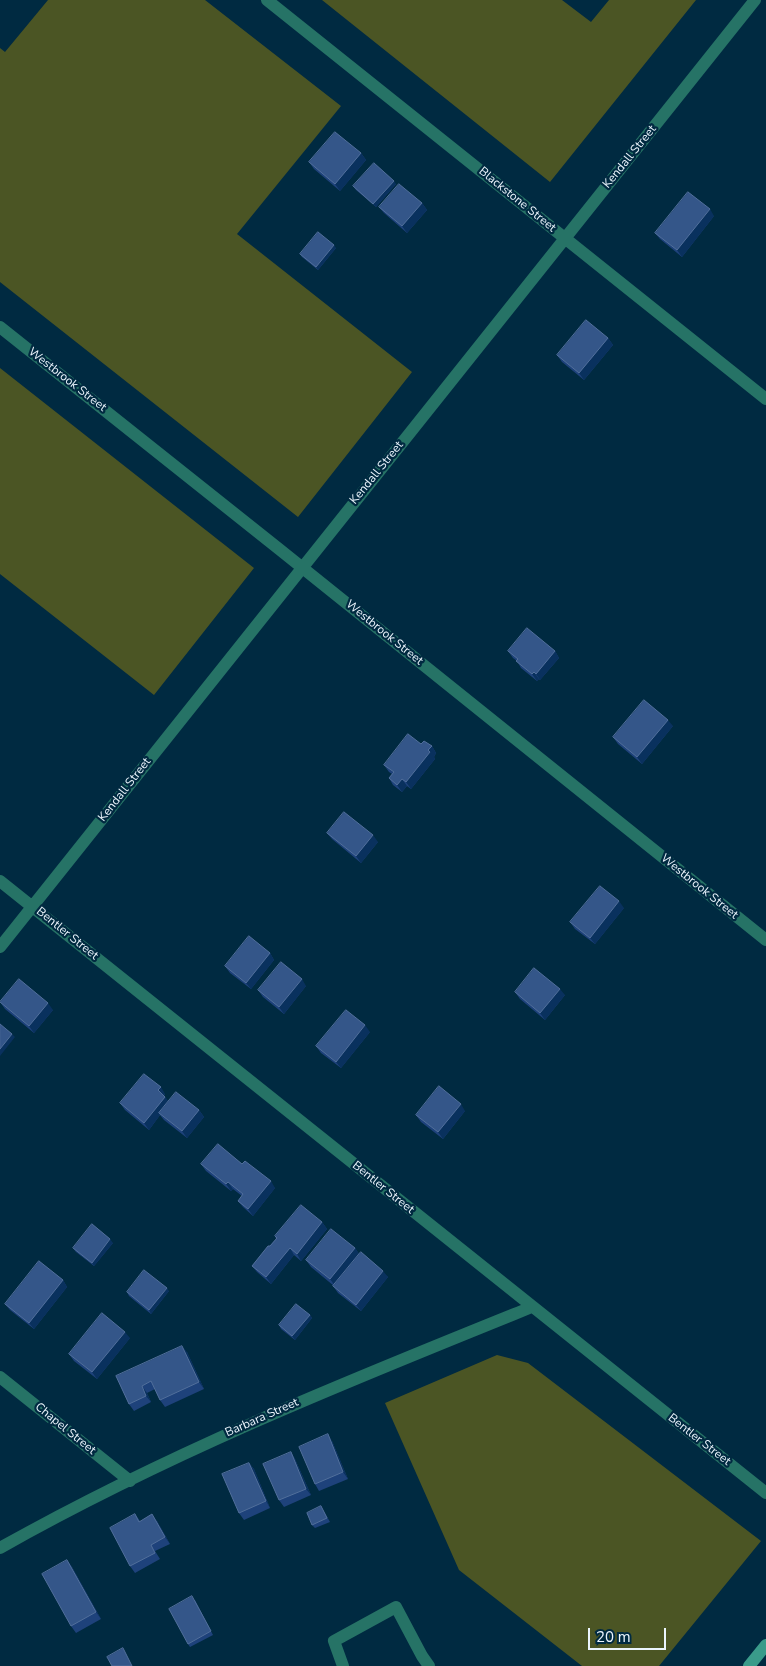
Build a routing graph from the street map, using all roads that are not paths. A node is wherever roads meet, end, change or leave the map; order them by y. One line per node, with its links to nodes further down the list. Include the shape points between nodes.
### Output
1 (267, 0): 3 (street, Blackstone Street)
2 (755, 0): 3 (street, Kendall Street)
3 (565, 239): 5 (street, Blackstone Street); 6 (street, Kendall Street)
4 (0, 327): 6 (street, Westbrook Street)
5 (766, 399)
6 (302, 567): 8 (street, Kendall Street); 9 (street, Westbrook Street)
7 (0, 881): 8 (street, Bentler Street)
8 (32, 907): 10 (street, Kendall Street); 11 (street, Bentler Street)
9 (766, 940)
10 (0, 947)
11 (532, 1307): 13 (street, Barbara Street, via 326,1390 208,1442); 14 (street, Bentler Street)
12 (0, 1377): 13 (street, Chapel Street)
13 (130, 1481): 15 (street, Barbara Street)
14 (766, 1493)
15 (0, 1548)
16 (766, 1645): 19 (main road)
17 (343, 1666): 18 (street, via 334,1641 396,1608)
18 (429, 1666)
19 (749, 1666)

